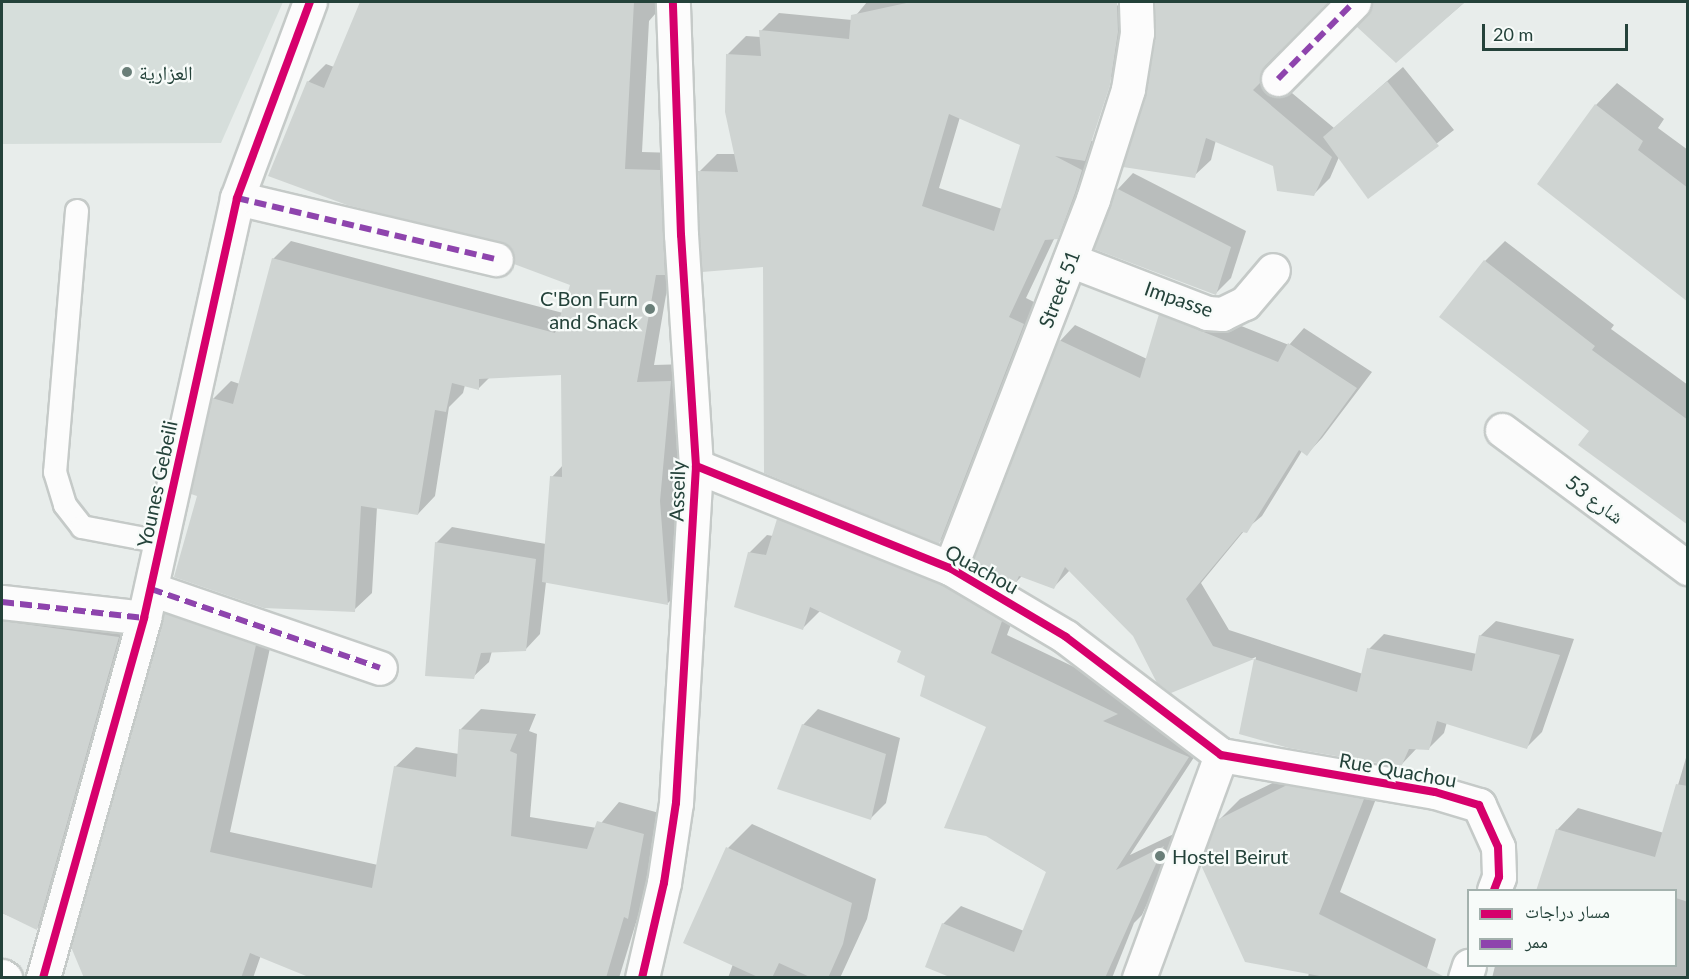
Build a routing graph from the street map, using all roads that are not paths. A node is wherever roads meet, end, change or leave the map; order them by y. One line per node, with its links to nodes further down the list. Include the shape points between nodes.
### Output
1 (310, 2): 6 (street, Younes Gebeili)
2 (674, 2): 12 (street, Asseily, via 681,235)
3 (1136, 2): 9 (street, Street 51, via 1137,33 1128,89)
4 (1354, 2): 5 (street)
5 (1278, 79)
6 (237, 198): 8 (street); 13 (street, Younes Gebeili)
7 (77, 211): 13 (lane, via 55,472 65,505 82,527)
8 (496, 259)
9 (1070, 260): 10 (street, Impasse, via 1215,314 1235,311); 14 (street, Street 51)
10 (1273, 270)
11 (1502, 430): 15 (street, شارع 53)
12 (696, 466): 14 (street, Quachou); 22 (street, Asseily, via 676,803 664,883)
13 (161, 542): 17 (street, Younes Gebeili)
14 (950, 568): 19 (street, Quachou, via 1066,637)
15 (1688, 568)
16 (2, 602): 17 (street)
17 (147, 603): 18 (street); 21 (street, Younes Gebeili)
18 (380, 668)
19 (1221, 755): 20 (street, Rue Quachou, via 1435,792 1479,805 1498,847); 23 (street)
20 (1495, 889)
21 (43, 978)
22 (642, 978)
23 (1139, 978)

